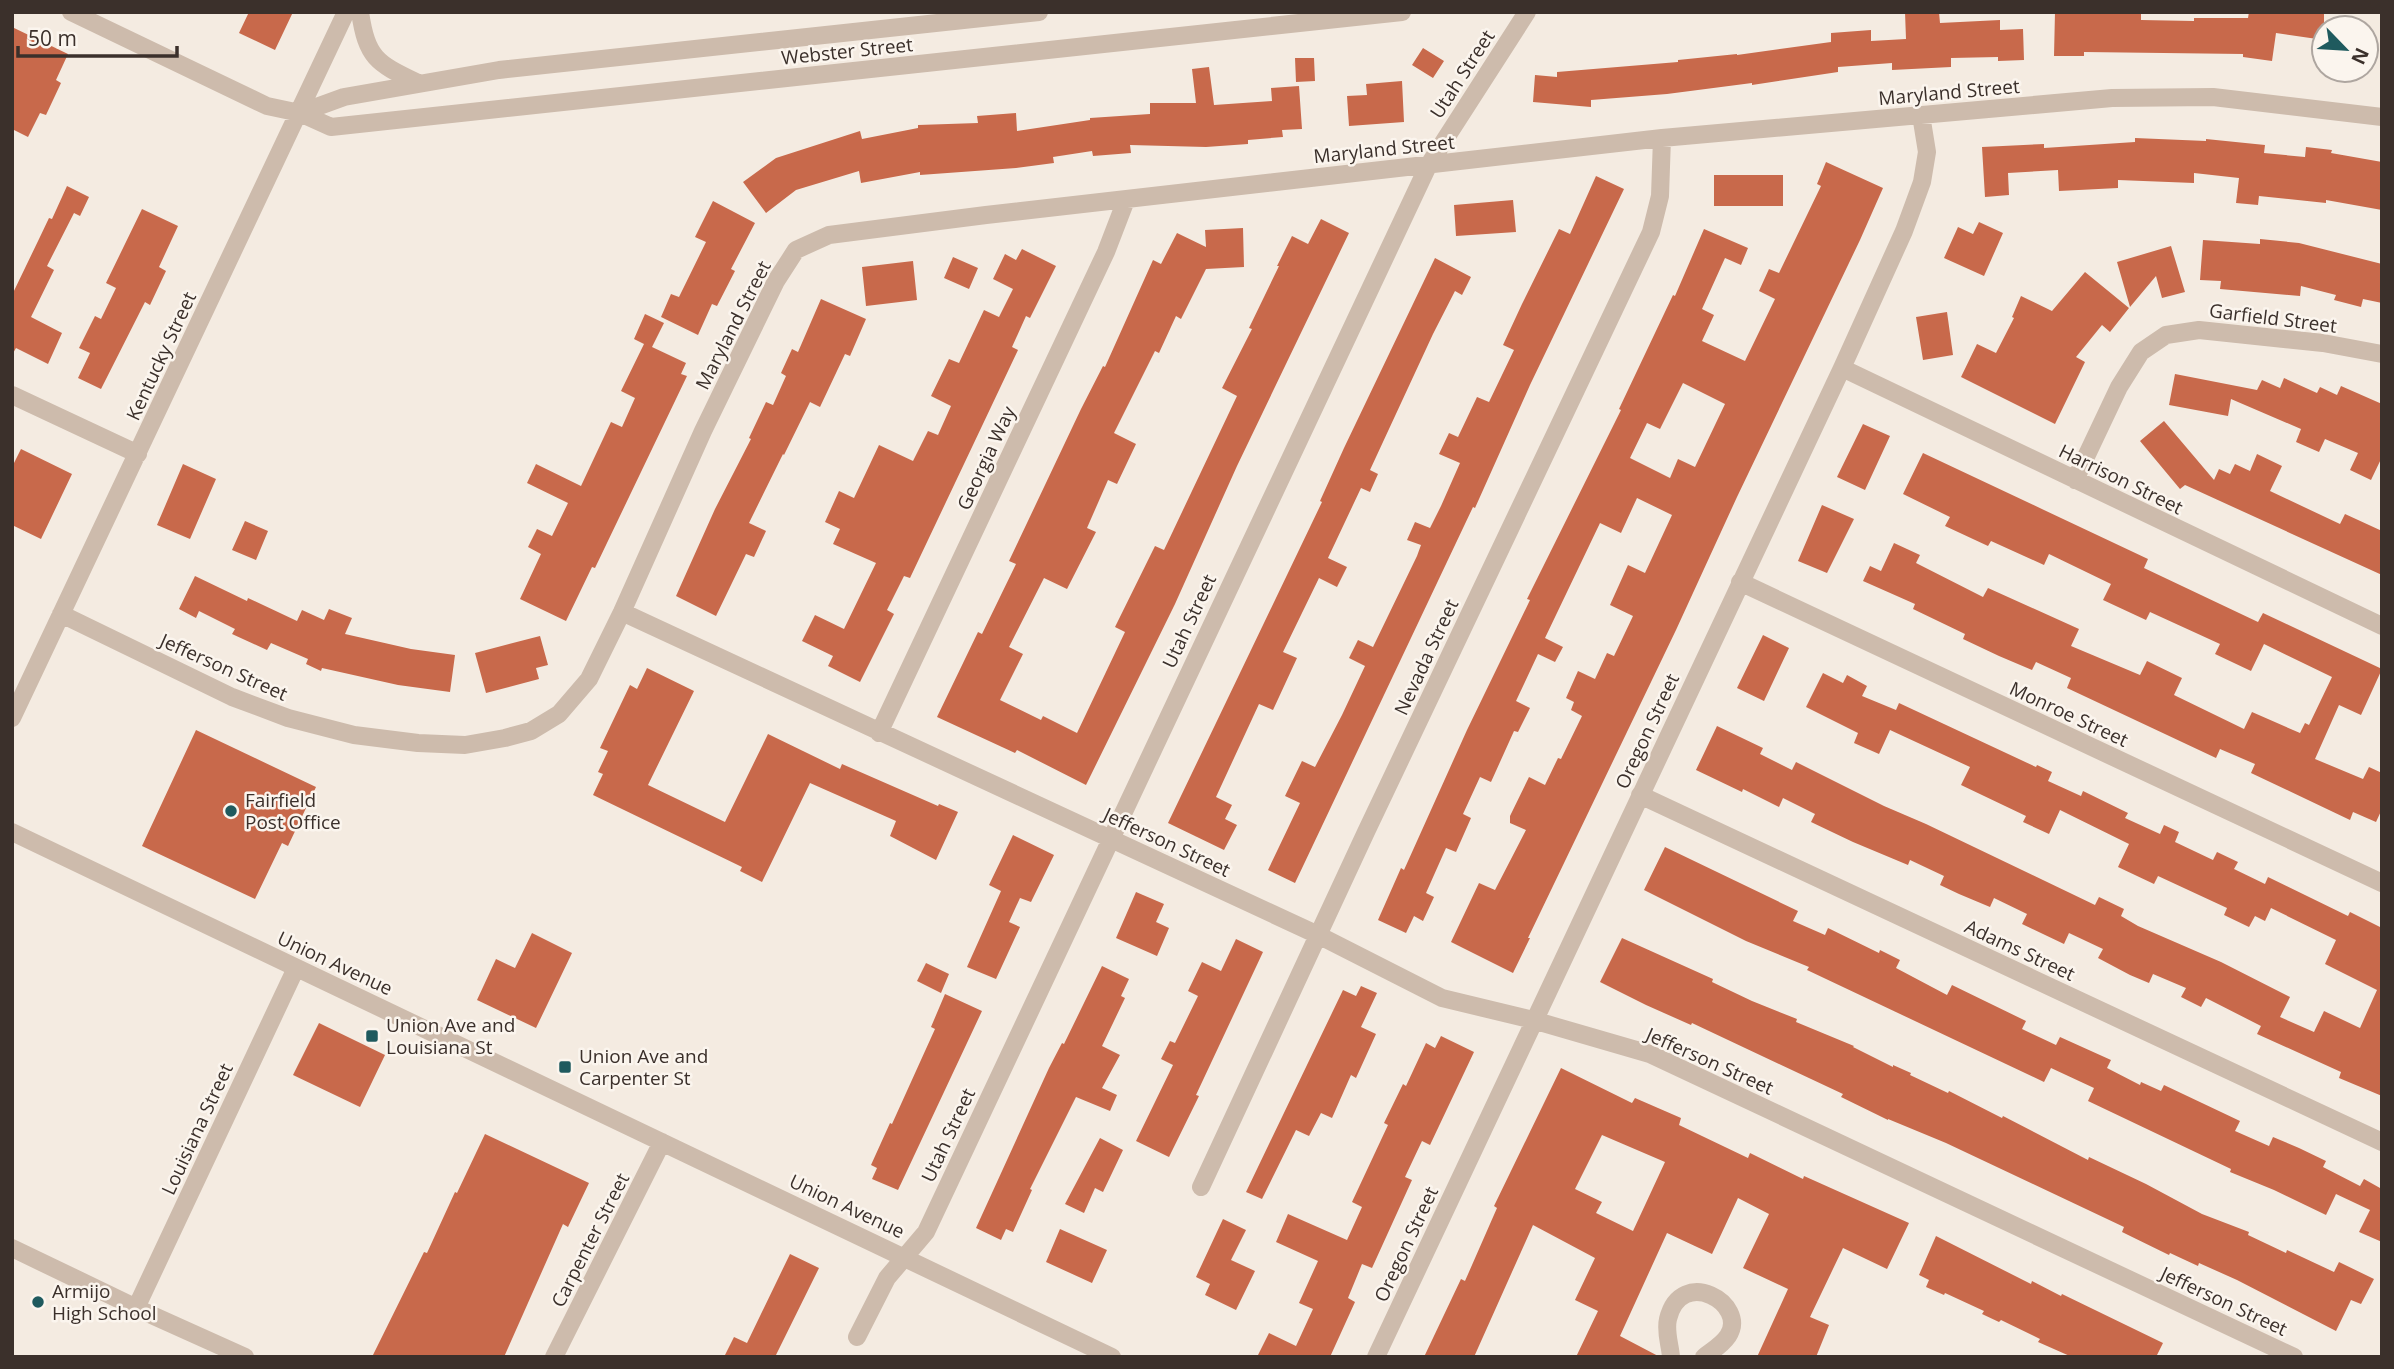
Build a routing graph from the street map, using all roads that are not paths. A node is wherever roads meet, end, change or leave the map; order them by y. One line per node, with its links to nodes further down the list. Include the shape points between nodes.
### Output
1 (71, 12): 10 (street, Webster Street, via 267,106)
2 (346, 12): 10 (street, Kentucky Street)
3 (360, 12): 9 (street, via 368,47 378,60)
4 (1039, 12): 9 (street, Webster Street, via 510,68)
5 (1234, 12): 8 (street)
6 (1402, 12): 8 (street, Webster Street)
7 (1527, 12): 14 (street, Utah Street)
8 (1236, 31): 10 (street, Webster Street, via 331,127)
9 (418, 83): 10 (street, Webster Street, via 344,97)
10 (300, 113): 19 (street, Kentucky Street)
11 (1921, 116): 12 (street, Maryland Street, via 2112,98 2213,97); 13 (street, Maryland Street); 17 (street, Oregon Street, via 1927,152 1922,182)
12 (2382, 117)
13 (1662, 138): 14 (street, Maryland Street); 31 (street, Nevada Street, via 1660,197 1651,232)
14 (1428, 166): 15 (street, Maryland Street); 29 (street, Utah Street)
15 (1126, 200): 22 (street, Maryland Street, via 830,235 796,250 776,281 703,432); 26 (street, Georgia Way, via 1106,252)
16 (2382, 354): 20 (street, Garfield Street, via 2199,330 2166,335 2141,352 2126,375)
17 (1842, 368): 20 (street, Harrison Street); 21 (street, Oregon Street)
18 (12, 395): 19 (street)
19 (138, 454): 23 (street, Kentucky Street)
20 (2075, 480): 24 (street, Harrison Street)
21 (1740, 582): 27 (street, Oregon Street); 30 (street, Monroe Street)
22 (622, 612): 23 (street, Jefferson Street, via 589,679 559,714 531,731 465,745 354,735 288,718 232,697); 26 (street, Jefferson Street)
23 (61, 614): 25 (street, Kentucky Street)
24 (2382, 626)
25 (12, 718)
26 (879, 733): 29 (street, Jefferson Street)
27 (1640, 795): 33 (street, Oregon Street); 35 (street, Adams Street)
28 (12, 832): 32 (street, Union Avenue)
29 (1110, 839): 31 (street, Jefferson Street); 38 (street, Utah Street, via 926,1232)
30 (2382, 883)
31 (1318, 935): 33 (street, Jefferson Street, via 1442,998); 36 (street, Nevada Street)
32 (296, 968): 34 (street, Union Avenue); 39 (street, Louisiana Street)
33 (1533, 1020): 44 (street, Oregon Street); 47 (street, Jefferson Street, via 1650,1054)
34 (662, 1142): 38 (street, Union Avenue); 42 (street, Carpenter Street)
35 (2382, 1142)
36 (1201, 1187)
37 (12, 1248): 39 (street)
38 (905, 1256): 40 (street, Union Avenue, via 887,1278); 43 (street, Union Avenue)
39 (136, 1308): 41 (street)
40 (857, 1337)
41 (244, 1357)
42 (554, 1357)
43 (1112, 1357)
44 (1376, 1357)
45 (1671, 1357): 46 (street, via 1667,1321 1672,1308 1693,1290 1719,1300 1733,1322 1730,1334)
46 (1704, 1357)
47 (2294, 1357)

